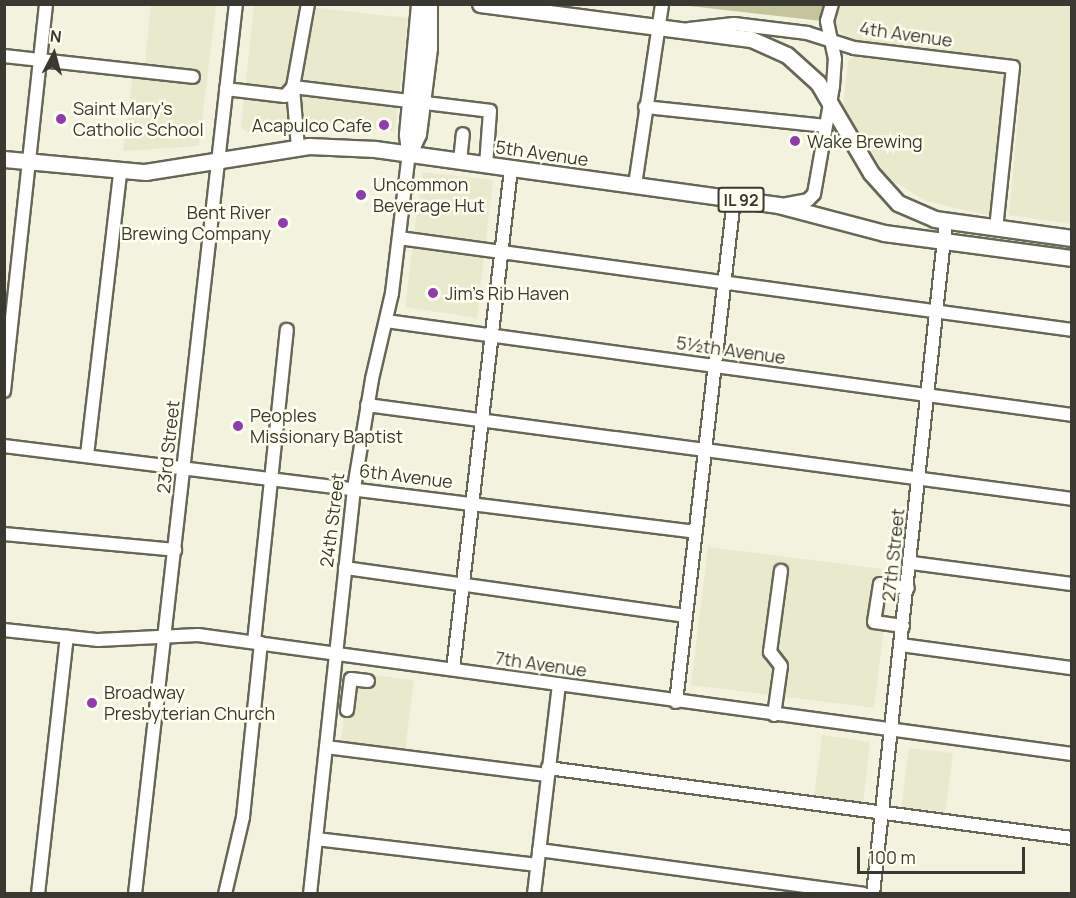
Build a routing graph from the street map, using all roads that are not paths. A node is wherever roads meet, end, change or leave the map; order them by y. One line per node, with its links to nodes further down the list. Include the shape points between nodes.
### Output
1 (46, 4): 13 (street)
2 (236, 4): 16 (street, 23rd Street)
3 (308, 4): 15 (street)
4 (419, 4): 17 (main road, 24th Street)
5 (429, 4): 17 (main road, 24th Street)
6 (480, 4): 9 (main road)
7 (662, 4): 9 (street)
8 (832, 4): 11 (street, via 827,21)
9 (653, 24): 10 (main road); 19 (street)
10 (689, 29): 11 (street, 4th Avenue, via 734,24); 18 (main road, via 751,39 788,55 818,83)
11 (832, 40): 18 (street, via 835,59); 35 (street, 4th Avenue, via 854,48 1013,67)
12 (4, 56): 13 (street)
13 (39, 60): 14 (street); 27 (street)
14 (193, 77)
15 (293, 87): 16 (street, via 285,96); 17 (street); 22 (street)
16 (226, 89): 25 (street, 23rd Street)
17 (416, 102): 23 (main road, 24th Street, via 418,134); 28 (street, via 490,111)
18 (830, 104): 20 (street); 34 (main road, via 882,188 915,212)
19 (645, 107): 20 (street); 31 (street)
20 (825, 126): 33 (street, via 812,198)
21 (463, 134): 26 (street)
22 (298, 148): 23 (main road, 5th Avenue, via 331,145); 25 (main road, 5th Avenue)
23 (409, 153): 26 (main road, 5th Avenue / IL 92); 36 (street, 24th Street)
24 (4, 159): 27 (main road, 5th Avenue)
25 (218, 161): 30 (main road, 5th Avenue, via 165,171); 58 (street, 23rd Street)
26 (460, 161): 28 (main road, 5th Avenue / IL 92)
27 (28, 162): 30 (main road, 5th Avenue); 42 (street)
28 (486, 165): 29 (main road, 5th Avenue / IL 92)
29 (511, 169): 31 (main road, 5th Avenue / IL 92); 39 (street)
30 (120, 172): 57 (street)
31 (635, 185): 32 (main road, 5th Avenue / IL 92)
32 (734, 199): 33 (main road, 5th Avenue / IL 92); 43 (street)
33 (778, 205): 38 (main road, 5th Avenue / IL 92, via 874,231)
34 (946, 220): 35 (main road); 38 (street, 27th Street)
35 (996, 228): 37 (main road)
36 (399, 238): 39 (street); 45 (street, 24th Street)
37 (1071, 238)
38 (944, 242): 40 (main road, 5th Avenue / IL 92); 44 (street, 27th Street)
39 (502, 251): 43 (street); 48 (street)
40 (1071, 258)
41 (4, 265): 42 (street)
42 (18, 266): 50 (street)
43 (725, 283): 44 (street); 49 (street)
44 (937, 311): 47 (street); 51 (street, 27th Street)
45 (386, 321): 48 (street, 5½th Avenue); 52 (street, 24th Street)
46 (287, 330): 59 (street)
47 (1071, 330)
48 (493, 336): 49 (street, 5½th Avenue); 54 (street)
49 (717, 366): 51 (street, 5½th Avenue); 56 (street)
50 (4, 391)
51 (928, 395): 53 (street, 5½th Avenue); 60 (street, 27th Street)
52 (367, 405): 54 (street); 61 (street, 24th Street)
53 (1071, 415)
54 (484, 420): 56 (street); 63 (street)
55 (4, 446): 57 (street, 6th Avenue)
56 (705, 449): 60 (street); 64 (street)
57 (87, 455): 58 (street, 6th Avenue)
58 (183, 466): 59 (street, 6th Avenue); 66 (street, 23rd Street)
59 (272, 477): 61 (street, 6th Avenue); 78 (street)
60 (918, 479): 62 (street); 67 (street, 27th Street)
61 (354, 488): 63 (street, 6th Avenue); 68 (street, 24th Street)
62 (1071, 499)
63 (474, 502): 64 (street, 6th Avenue); 71 (street)
64 (696, 532): 73 (street)
65 (4, 534): 66 (street)
66 (175, 550): 76 (street, 23rd Street)
67 (912, 563): 70 (street); 72 (street, 27th Street)
68 (345, 568): 71 (street); 80 (street, 24th Street)
69 (781, 571): 87 (street, via 770,652 781,666)
70 (1071, 584)
71 (464, 588): 73 (street); 82 (street)
72 (908, 588): 74 (street, 27th Street); 74 (street, via 880,584 874,622)
73 (686, 616): 85 (street)
74 (903, 626): 79 (street, 27th Street)
75 (4, 630): 77 (street, 7th Avenue)
76 (164, 635): 77 (street, 7th Avenue, via 126,640); 78 (street, 7th Avenue); 98 (street, 23rd Street)
77 (67, 637): 97 (street)
78 (257, 643): 80 (street, 7th Avenue); 99 (street, via 240,835)
79 (901, 645): 81 (street); 88 (street, 27th Street)
80 (336, 654): 82 (street, 7th Avenue); 89 (street, 24th Street)
81 (1071, 668)
82 (453, 669): 84 (street, 7th Avenue)
83 (368, 681): 86 (street, via 351,679)
84 (559, 684): 85 (street, 7th Avenue); 91 (street)
85 (676, 702): 87 (street, 7th Avenue)
86 (347, 710)
87 (774, 715): 88 (street, 7th Avenue)
88 (892, 730): 90 (street, 7th Avenue); 92 (street, 27th Street)
89 (326, 747): 91 (street); 94 (street, 24th Street)
90 (1071, 754)
91 (548, 772): 92 (street); 95 (street)
92 (884, 814): 93 (street); 103 (street, 27th Street)
93 (1071, 838)
94 (316, 839): 96 (street); 100 (street, 24th Street)
95 (539, 850): 96 (street); 102 (street)
96 (537, 865): 101 (street)
97 (38, 894)
98 (135, 894)
99 (225, 894)
100 (310, 894)
101 (534, 894)
102 (862, 894)
103 (873, 894)

